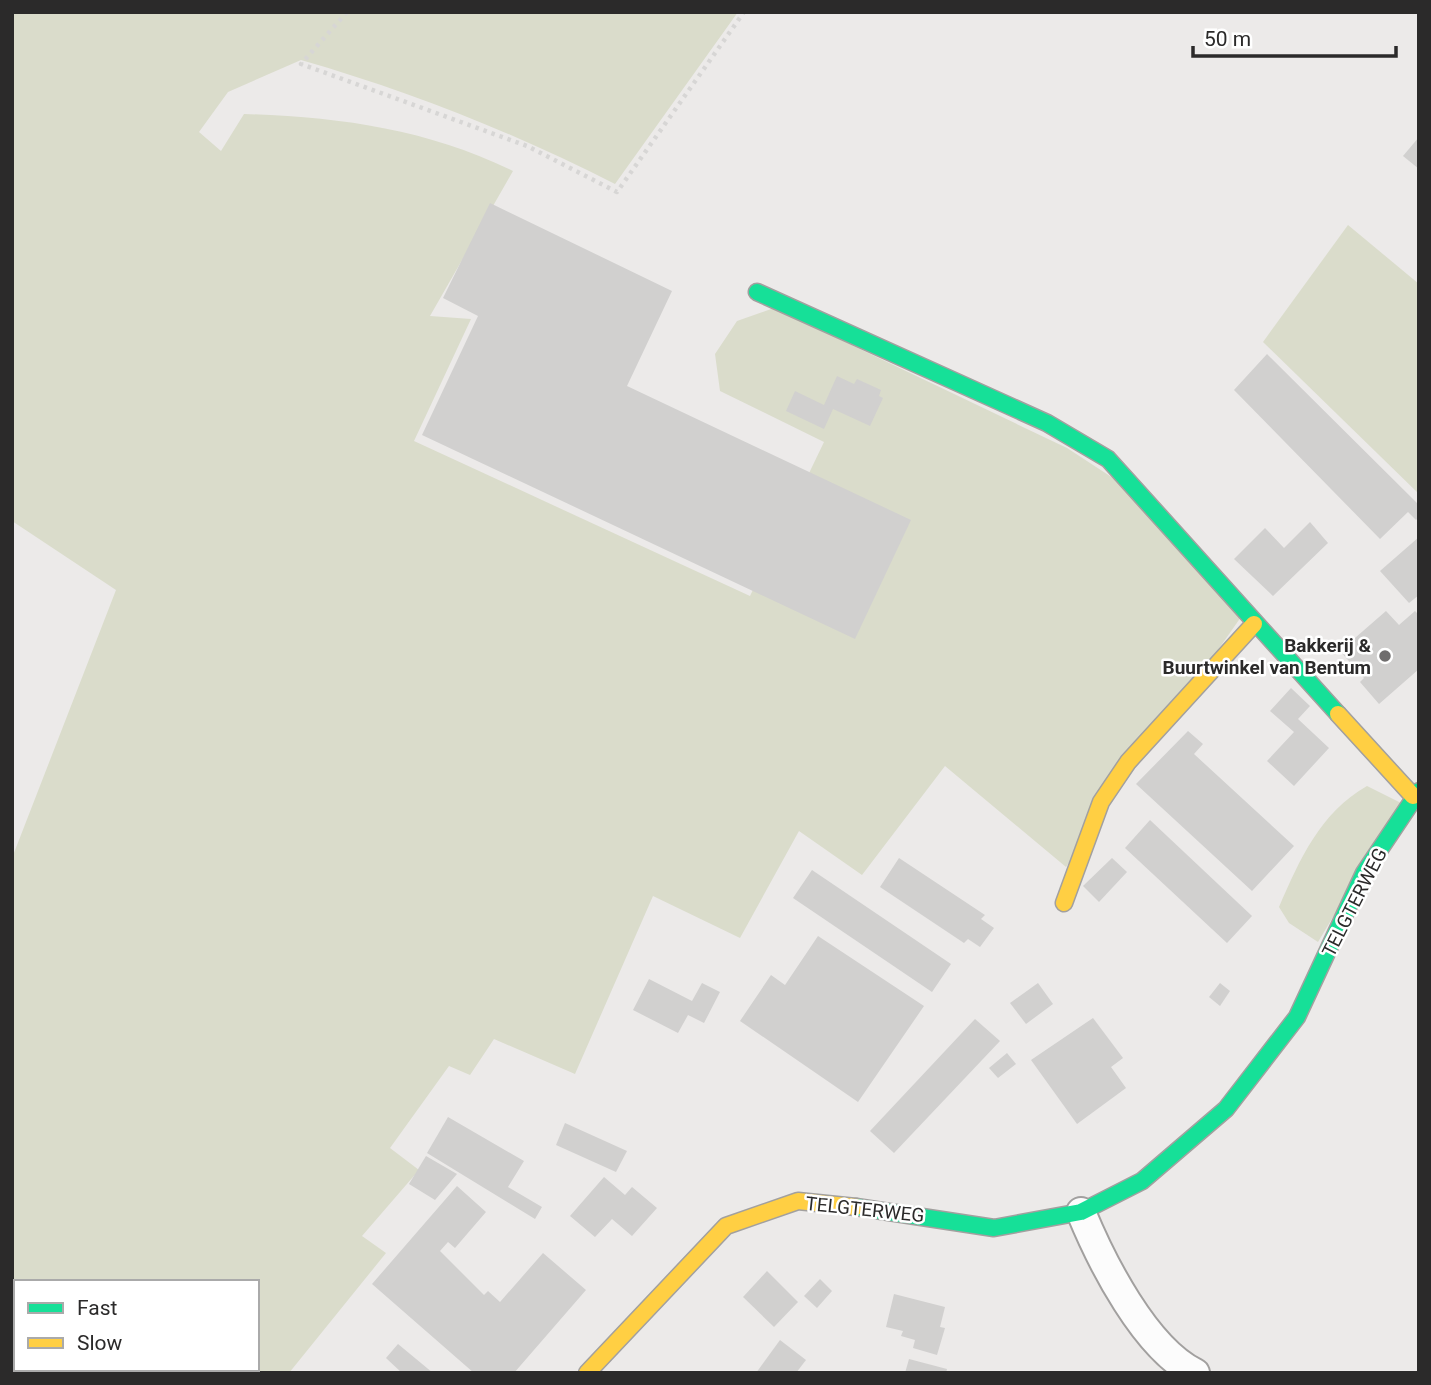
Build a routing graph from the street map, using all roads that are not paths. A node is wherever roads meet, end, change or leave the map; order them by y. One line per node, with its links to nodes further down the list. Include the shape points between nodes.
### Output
1 (757, 292): 2 (street, via 1046,423 1108,460)
2 (1254, 624): 3 (street); 4 (street, via 1128,762 1101,802)
3 (1416, 793): 5 (street, TELGTERWEG, via 1364,873 1297,1017 1226,1109 1142,1181)
4 (1064, 903)
5 (1082, 1212): 6 (street, via 1136,1318); 7 (street, TELGTERWEG, via 994,1228 915,1213 798,1201 726,1226)
6 (1179, 1368)
7 (587, 1373)

